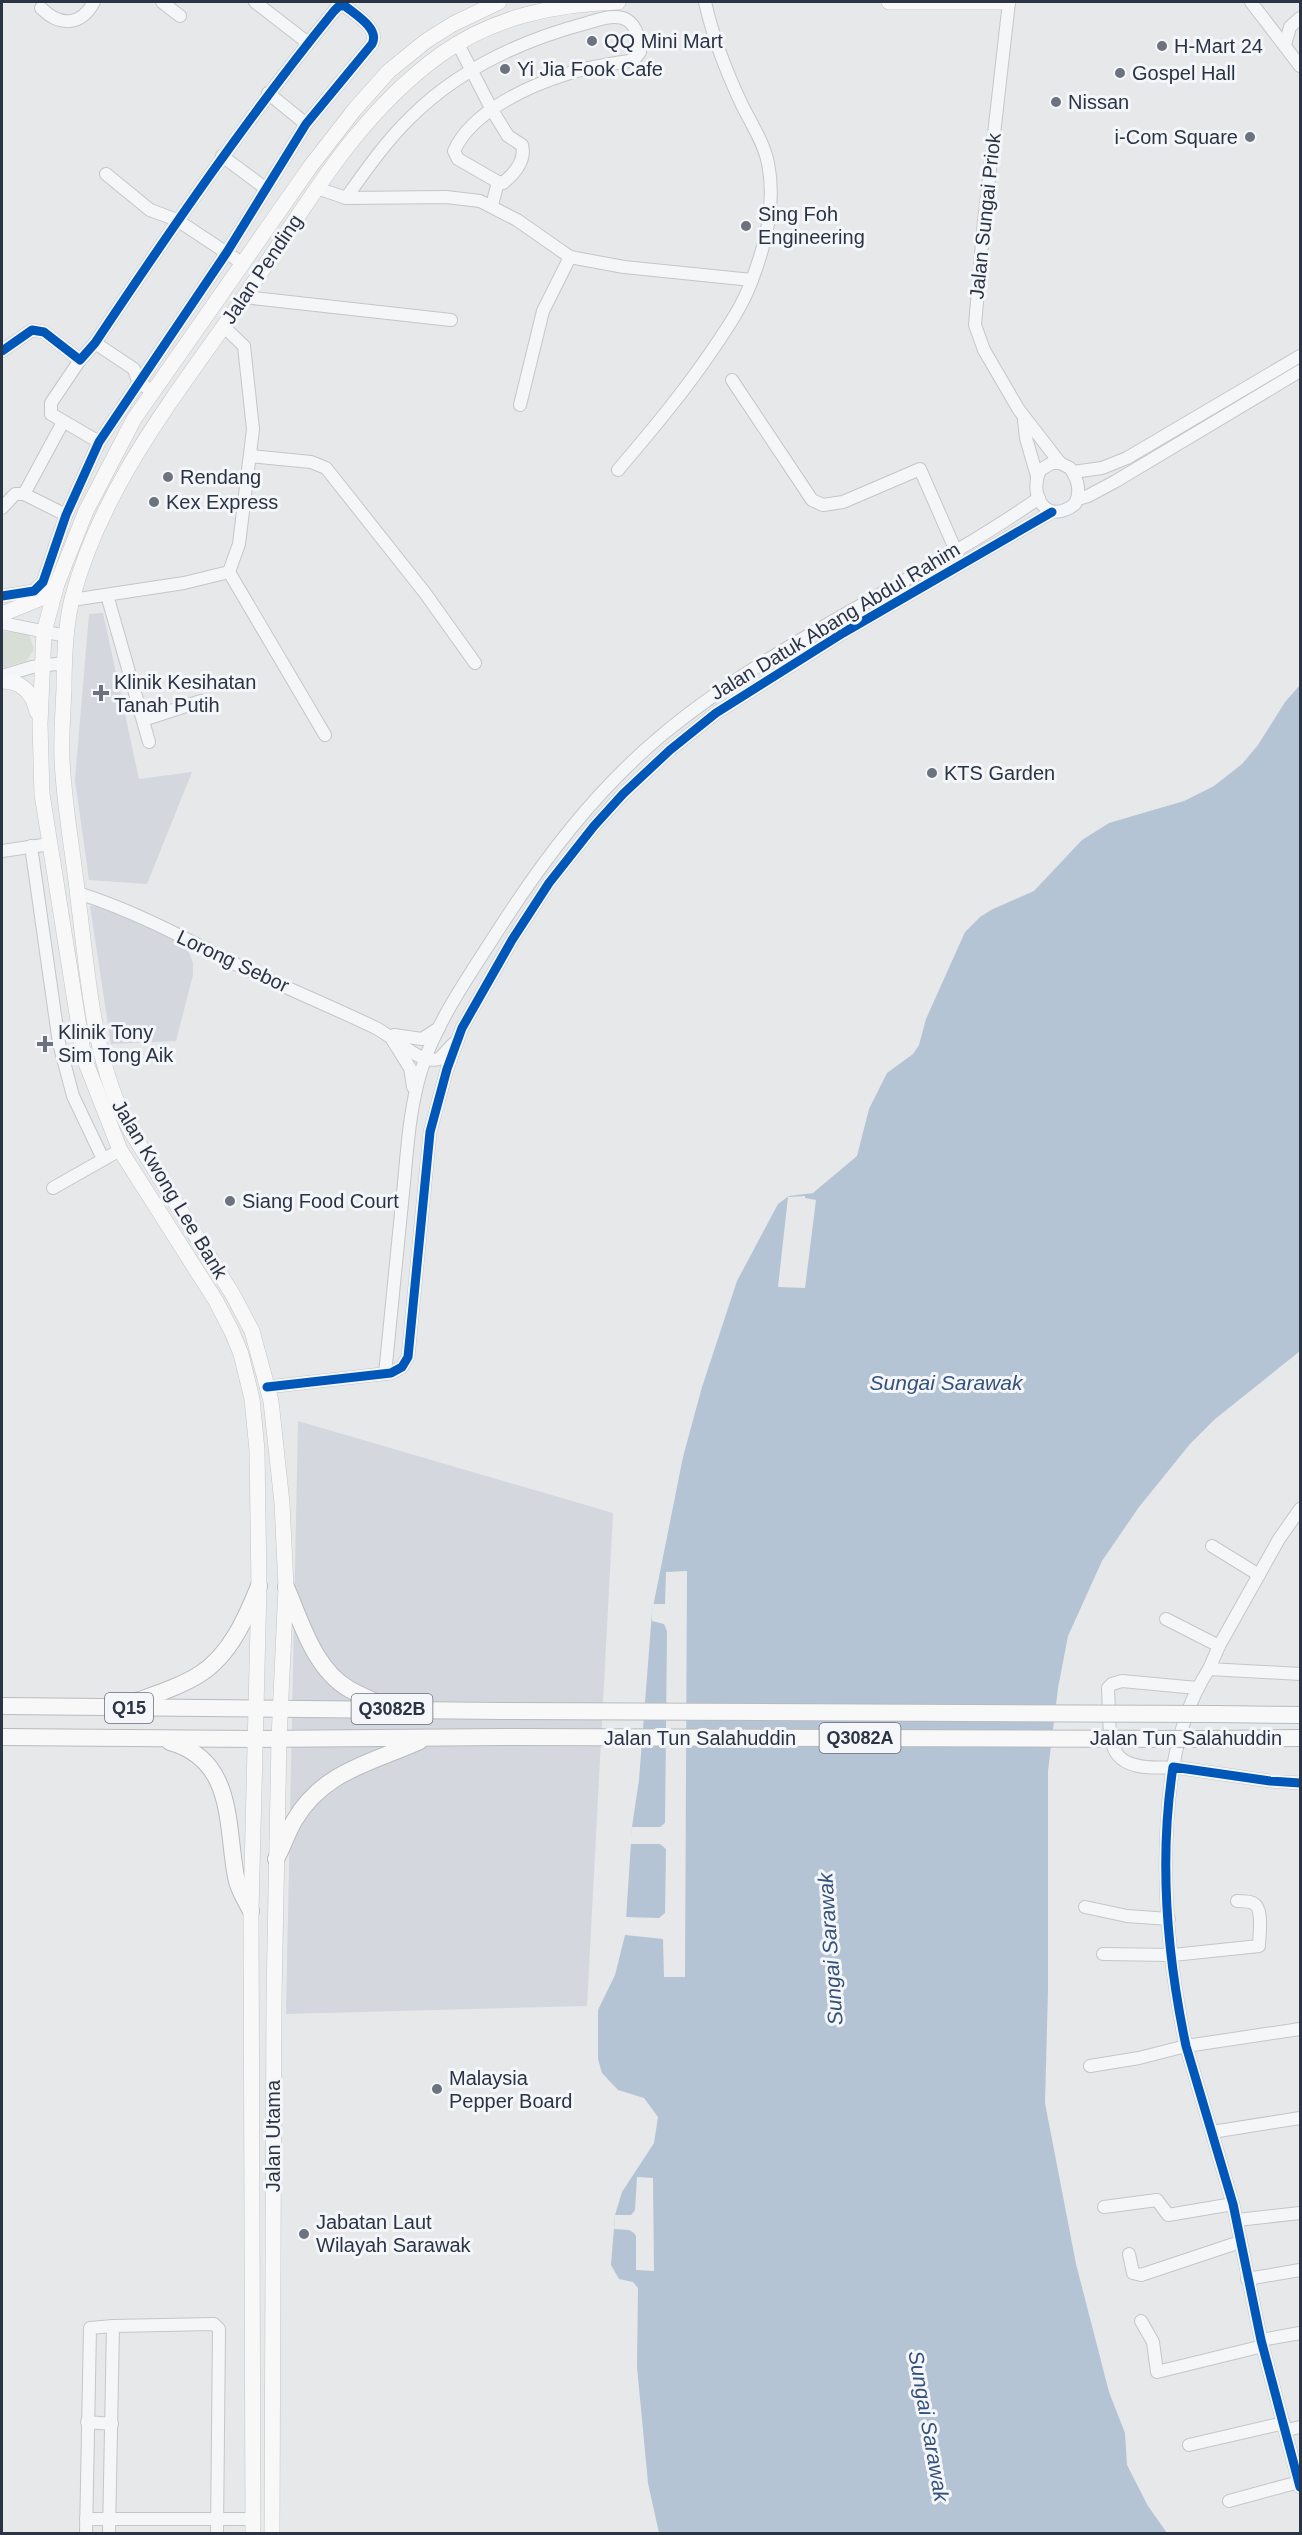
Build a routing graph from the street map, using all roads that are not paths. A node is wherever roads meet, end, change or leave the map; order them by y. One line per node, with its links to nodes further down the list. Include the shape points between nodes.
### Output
1 (94, 2): 11 (street, via 84,17 73,22 49,16)
2 (162, 2): 12 (street)
3 (255, 2): 15 (street)
4 (499, 2): 33 (main road, Jalan Pending, via 426,41 390,71 323,151)
5 (612, 2): 6 (main road, Jalan Pending); 13 (street); 16 (main road, Jalan Pending, via 540,10 505,20)
6 (618, 2)
7 (705, 2): 34 (street, via 717,46 768,162 769,220 764,249)
8 (889, 2): 9 (main road)
9 (1009, 2): 47 (street, Jalan Sungai Priok, via 975,325 984,350)
10 (1251, 2): 17 (street)
11 (41, 8)
12 (180, 16)
13 (611, 18): 19 (street, via 548,33); 21 (street, via 628,20 638,33 640,52 634,60 572,72)
14 (1300, 18): 17 (street, via 1290,27)
15 (308, 43): 20 (street); 22 (street, via 339,6 345,6 373,31 375,38)
16 (458, 44): 19 (street); 27 (main road, Jalan Pending, via 402,87 367,122)
17 (1285, 45): 18 (street)
18 (1300, 66)
19 (472, 71): 21 (street); 28 (street, via 412,116 378,153)
20 (268, 93): 22 (street); 23 (street)
21 (492, 110): 25 (street, via 508,136 522,145 524,152 511,176 503,183); 25 (street, via 461,136 454,151 458,159)
22 (306, 124): 26 (street)
23 (222, 156): 26 (street); 30 (street)
24 (106, 174): 30 (street, via 150,210)
25 (498, 182): 29 (street)
26 (265, 188): 31 (street)
27 (317, 188): 28 (street); 35 (main road, Jalan Pending)
28 (346, 198): 29 (street, via 446,197)
29 (492, 205): 32 (street)
30 (177, 220): 31 (street); 38 (street)
31 (227, 252): 33 (street); 44 (street)
32 (570, 257): 34 (street, via 624,267); 46 (street, via 543,311)
33 (242, 263): 45 (main road, Jalan Pending)
34 (752, 280): 53 (street, via 726,331 683,394)
35 (244, 297): 36 (street); 37 (main road, Jalan Pending)
36 (451, 320)
37 (223, 327): 50 (street, via 244,346 253,429); 68 (main road, Jalan Pending, via 138,449 104,512)
38 (95, 343): 41 (street); 44 (street, via 134,369)
39 (2, 351): 41 (street, via 32,330 44,332)
40 (1300, 357): 54 (street, via 1127,458 1102,468)
41 (80, 360): 48 (street, via 51,403 51,414)
42 (1300, 371): 58 (street, via 1116,481)
43 (732, 380): 63 (street, via 812,500 823,505 843,501 920,469)
44 (138, 381): 45 (street); 49 (street)
45 (152, 392): 51 (main road, Jalan Pending)
46 (520, 405)
47 (1024, 419): 52 (street); 55 (street)
48 (63, 422): 49 (street); 56 (street)
49 (97, 446): 51 (street); 61 (street)
50 (250, 456): 64 (street, via 238,544); 74 (street, via 311,462 326,468)
51 (111, 459): 62 (main road, Jalan Pending)
52 (1060, 463): 54 (street); 55 (street, via 1045,466)
53 (618, 470)
54 (1073, 472): 58 (street)
55 (1038, 476): 57 (street)
56 (24, 494): 59 (street, via 15,494); 61 (street)
57 (1039, 498): 60 (street); 63 (street, Jalan Datuk Abang Abdul Rahim)
58 (1078, 499): 60 (street, via 1069,509)
59 (2, 508)
60 (1052, 512): 89 (street, Jalan Datuk Abang Abdul Rahim, via 784,669 716,713 670,750 623,794 549,883 512,940)
61 (64, 520): 62 (street); 66 (street, via 43,582 34,591)
62 (78, 530): 65 (main road, Jalan Pending)
63 (956, 551): 87 (street, Jalan Datuk Abang Abdul Rahim, via 754,667 700,705 636,759 578,818 534,876)
64 (229, 572): 67 (street); 81 (street)
65 (57, 584): 69 (main road, via 44,597); 71 (main road, Jalan Pending)
66 (4, 592)
67 (107, 594): 68 (street); 79 (street)
68 (72, 600): 72 (main road, Jalan Pending)
69 (2, 614)
70 (2, 623): 71 (street)
71 (44, 632): 72 (street); 75 (main road, Jalan Pending)
72 (66, 636): 73 (main road, Jalan Pending)
73 (64, 663): 75 (street); 86 (main road, Jalan Kwong Lee Bank, via 62,758)
74 (475, 663)
75 (44, 666): 76 (street); 80 (main road, Jalan Kwong Lee Bank)
76 (2, 676)
77 (2, 681): 80 (main road, via 26,688 32,695)
78 (201, 700): 79 (street)
79 (143, 720): 82 (street)
80 (40, 724): 83 (main road, Jalan Kwong Lee Bank, via 42,794)
81 (326, 735)
82 (149, 742)
83 (50, 844): 84 (street); 92 (main road, Jalan Kwong Lee Bank, via 84,1058)
84 (31, 846): 85 (street); 93 (street, via 59,1043 74,1096)
85 (2, 851)
86 (78, 893): 88 (street, Lorong Sebor, via 141,916); 96 (main road, Jalan Kwong Lee Bank, via 102,1056 116,1102 233,1295 252,1331)
87 (440, 1027): 88 (street, via 422,1039); 90 (street, Jalan Datuk Abang Abdul Rahim)
88 (387, 1033): 90 (street); 91 (street, via 410,1068)
89 (458, 1038): 90 (street, via 439,1059); 95 (street, Jalan Datuk Abang Abdul Rahim, via 430,1132 408,1357 402,1367)
90 (425, 1060): 91 (street, Jalan Datuk Abang Abdul Rahim)
91 (414, 1099): 95 (street, Jalan Datuk Abang Abdul Rahim)
92 (120, 1150): 93 (street); 100 (main road, Jalan Kwong Lee Bank, via 216,1301 241,1354 252,1399 257,1450)
93 (103, 1159): 94 (street)
94 (53, 1188)
95 (386, 1374): 96 (street)
96 (267, 1387): 101 (main road, Jalan Kwong Lee Bank, via 282,1503)
97 (1299, 1512): 99 (street)
98 (1212, 1546): 99 (street)
99 (1259, 1575): 103 (street)
100 (259, 1586): 108 (highway, via 234,1637 201,1674); 110 (main road, Jalan Kwong Lee Bank)
101 (286, 1587): 109 (highway, via 314,1650 329,1672 347,1688); 111 (main road, Jalan Kwong Lee Bank)
102 (1166, 1619): 103 (street)
103 (1219, 1646): 104 (street)
104 (1209, 1669): 105 (street); 106 (street)
105 (1300, 1674)
106 (1197, 1688): 119 (street); 119 (street, via 1122,1681 1108,1688 1112,1748 1116,1754 1131,1764)
107 (2, 1706): 108 (highway, Q15)
108 (117, 1708): 110 (highway, Q15)
109 (391, 1709): 111 (highway, Jalan Tun Salahuddin / Q3082B); 112 (highway, Jalan Tun Salahuddin / Q3082B, bridge)
110 (256, 1710): 111 (highway, Q15); 117 (main road, Jalan Kwong Lee Bank)
111 (280, 1710): 118 (main road, Jalan Kwong Lee Bank)
112 (1300, 1715)
113 (2, 1737): 114 (highway, Q15)
114 (154, 1737): 117 (highway, Q15); 124 (highway, via 191,1750 216,1777 226,1800 236,1880)
115 (426, 1738): 116 (highway, Jalan Tun Salahuddin / Q3082A, bridge); 118 (highway, Jalan Tun Salahuddin / Q3082A); 121 (highway, via 348,1770 319,1789 293,1822)
116 (1300, 1738)
117 (254, 1739): 118 (highway, Q15); 124 (main road, Jalan Utama)
118 (279, 1739): 121 (main road, Jalan Utama)
119 (1173, 1767): 120 (street); 125 (street, via 1168,1824)
120 (1300, 1783)
121 (276, 1859): 160 (main road, Jalan Utama)
122 (1237, 1901): 127 (street, via 1252,1902 1259,1911 1258,1947)
123 (1085, 1906): 125 (street, via 1127,1916)
124 (251, 1911): 156 (main road, Jalan Utama)
125 (1169, 1919): 127 (street)
126 (1103, 1954): 127 (street)
127 (1173, 1955): 129 (street)
128 (1300, 2030): 129 (street)
129 (1186, 2046): 130 (street); 132 (street)
130 (1090, 2066)
131 (1300, 2118): 132 (street)
132 (1212, 2132): 133 (street)
133 (1233, 2204): 134 (street, via 1168,2215 1157,2199); 136 (street)
134 (1104, 2207)
135 (1300, 2213): 136 (street)
136 (1237, 2220): 137 (street)
137 (1240, 2242): 138 (street, via 1141,2275 1133,2273); 140 (street)
138 (1129, 2254)
139 (1300, 2270): 140 (street)
140 (1247, 2279): 144 (street)
141 (1141, 2321): 144 (street, via 1153,2342 1157,2372)
142 (113, 2326): 145 (street, via 90,2328); 146 (street); 155 (street, via 214,2324 219,2329)
143 (1300, 2333): 144 (street)
144 (1262, 2343): 147 (street)
145 (87, 2422): 146 (street); 154 (street)
146 (112, 2424): 153 (street)
147 (1285, 2427): 148 (street); 149 (street); 150 (street)
148 (1300, 2427)
149 (1190, 2445)
150 (1297, 2459): 151 (street)
151 (1300, 2484): 152 (street)
152 (1229, 2501)
153 (110, 2518): 154 (street); 155 (street); 158 (street)
154 (86, 2519): 157 (street)
155 (217, 2519): 156 (street); 159 (street)
156 (253, 2526)
157 (86, 2534)
158 (109, 2534)
159 (217, 2534)
160 (272, 2534)

